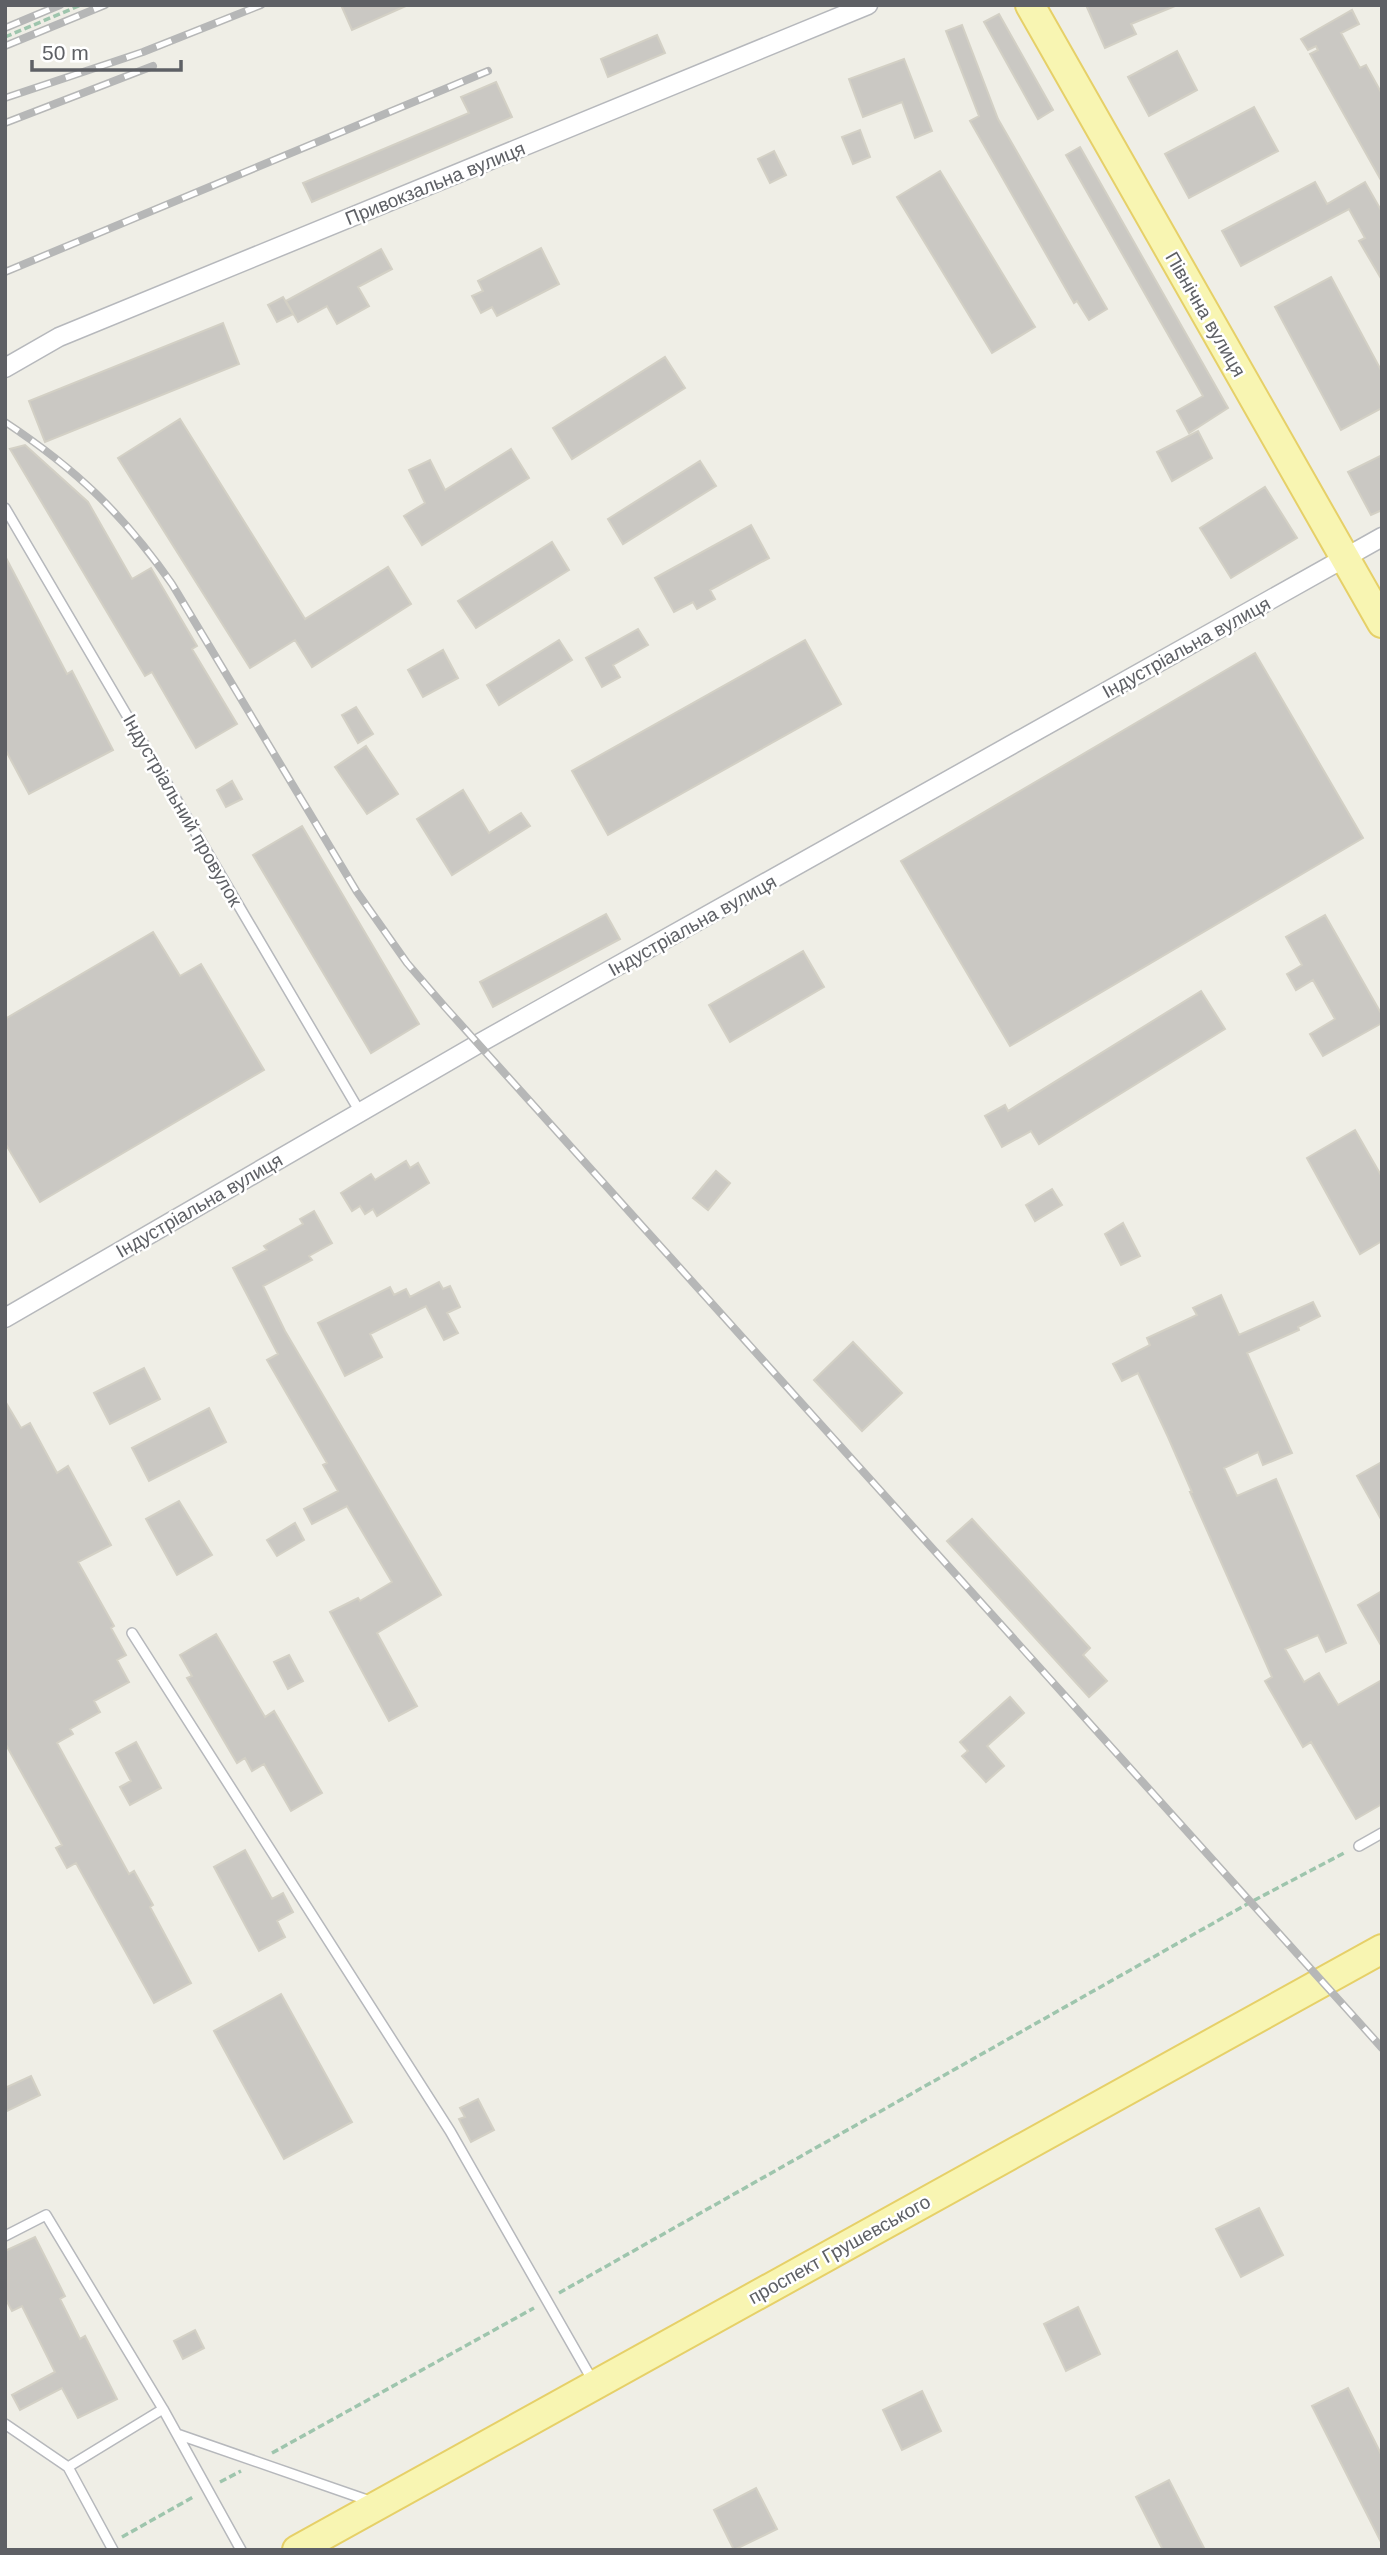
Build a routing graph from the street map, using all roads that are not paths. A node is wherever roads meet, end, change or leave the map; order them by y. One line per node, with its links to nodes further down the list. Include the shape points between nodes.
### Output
1 (868, 5): 3 (street, Привокзальна вулиця, via 59,337)
2 (1030, 5): 6 (main road, Північна вулиця)
3 (5, 368)
4 (5, 508): 8 (lane, Індустріальний провулок)
5 (1382, 537): 6 (street, Індустріальна вулиця)
6 (1344, 559): 7 (main road, Північна вулиця); 8 (street, Індустріальна вулиця)
7 (1382, 623)
8 (360, 1112): 9 (street, Індустріальна вулиця)
9 (5, 1318)
10 (132, 1633): 15 (lane, via 450,2131)
11 (1382, 1833): 12 (lane)
12 (1359, 1846)
13 (1382, 1949): 15 (main road, проспект Грушевського)
14 (5, 2236): 16 (lane, via 46,2215)
15 (595, 2384): 20 (main road, проспект Грушевського)
16 (163, 2409): 18 (lane); 19 (lane)
17 (5, 2424): 19 (lane)
18 (177, 2434): 20 (lane); 22 (lane)
19 (68, 2467): 21 (lane)
20 (379, 2504): 23 (main road, проспект Грушевського)
21 (111, 2547)
22 (241, 2550)
23 (297, 2550)

